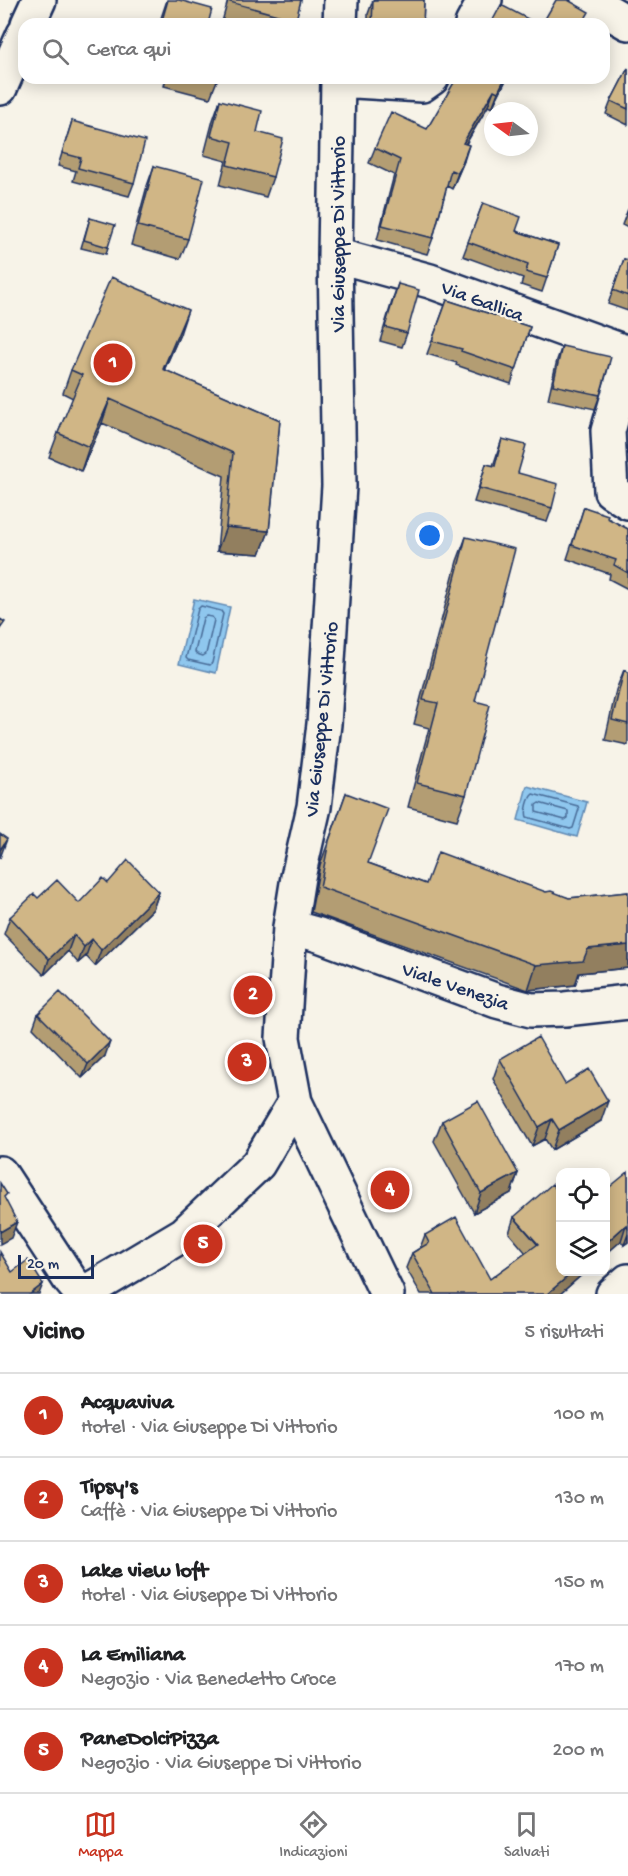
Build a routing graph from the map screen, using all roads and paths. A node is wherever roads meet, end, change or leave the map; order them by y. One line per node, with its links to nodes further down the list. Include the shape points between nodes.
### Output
1 (39, 0): 5 (street)
2 (341, 0): 6 (street)
3 (485, 0): 7 (street)
4 (588, 0): 8 (street)
5 (31, 18)
6 (340, 18)
7 (475, 18)
8 (628, 22)
9 (18, 48): 13 (street)
10 (338, 84): 14 (street, Via Giuseppe Di Vittorio)
11 (408, 84): 12 (street)
12 (423, 84)
13 (0, 88)
14 (335, 255): 15 (street, Via Gallica, via 430,281); 18 (street, Via Giuseppe Di Vittorio, via 339,486 325,712 314,807)
15 (628, 353)
16 (628, 361): 17 (street, via 608,431 611,491)
17 (628, 502)
18 (290, 927): 19 (street, Viale Venezia, via 531,1010); 20 (street, Via Giuseppe Di Vittorio, via 284,1038)
19 (628, 1002)
20 (295, 1102): 23 (street, via 258,1164 184,1234); 24 (street, Via Giuseppe Di Vittorio)
21 (0, 1173): 23 (street)
22 (628, 1281): 25 (street)
23 (82, 1294)
24 (387, 1294)
25 (613, 1294)

